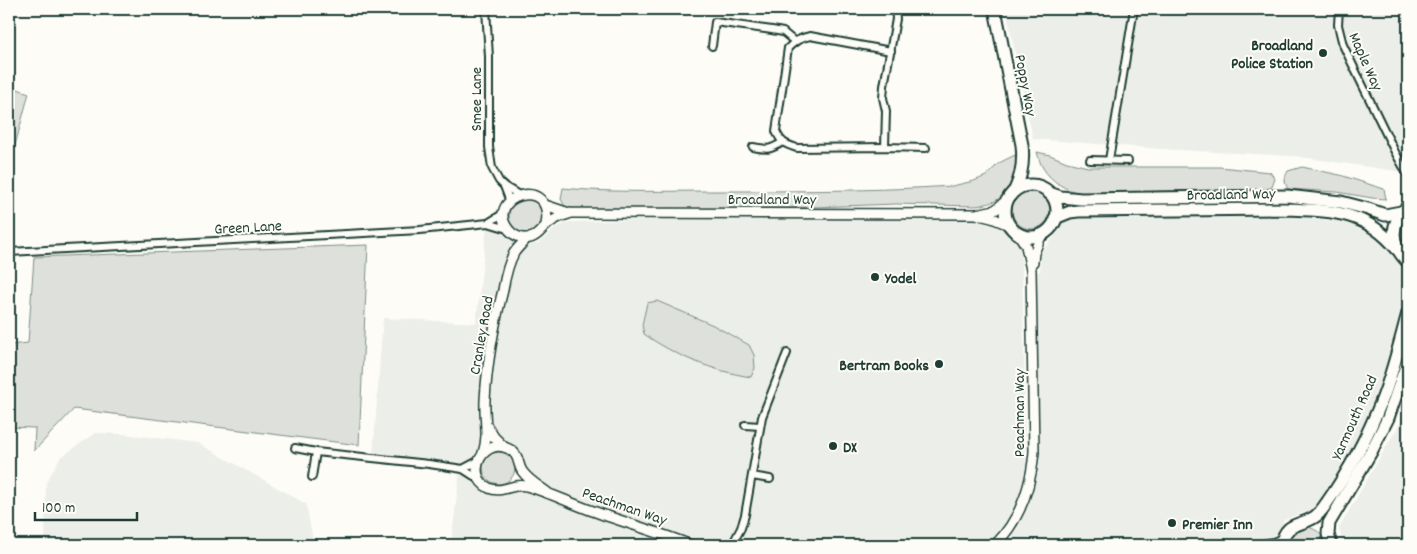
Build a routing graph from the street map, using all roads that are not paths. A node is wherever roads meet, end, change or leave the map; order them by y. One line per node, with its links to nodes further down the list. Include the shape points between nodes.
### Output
1 (486, 9): 18 (street, Smee Lane, via 489,146 492,168)
2 (895, 9): 8 (street)
3 (1134, 9): 14 (street)
4 (1339, 9): 17 (street, Maple Way, via 1338,25 1343,44)
5 (994, 11): 15 (highway, Poppy Way)
6 (795, 42): 7 (street, via 782,32 715,22); 8 (street, via 810,36); 9 (street, via 788,48 776,131)
7 (712, 46)
8 (891, 51): 11 (street, via 883,98)
9 (782, 142): 10 (street, via 772,149); 11 (street, via 798,148)
10 (753, 147)
11 (885, 147): 12 (street)
12 (926, 148)
13 (1090, 160): 14 (street)
14 (1109, 160): 16 (street)
15 (1024, 161): 19 (highway, Poppy Way, via 1032,179); 20 (highway, Poppy Way)
16 (1128, 161)
17 (1408, 175)
18 (504, 186): 21 (street); 22 (street, Smee Lane)
19 (1045, 190): 20 (highway, via 1029,185); 24 (highway, Broadland Way, via 1061,197 1088,199 1287,196 1341,202 1386,215 1394,215); 28 (highway, via 1056,205)
20 (1012, 194): 27 (street, Broadland Way, via 995,210); 31 (highway, via 1005,211)
21 (520, 195): 22 (street); 23 (street, Broadland Way, via 533,195)
22 (510, 202): 25 (street)
23 (545, 205): 26 (street, Broadland Way); 30 (street)
24 (1404, 209): 35 (highway, via 1394,230)
25 (504, 213): 29 (street, Green Lane); 32 (street, via 505,223)
26 (569, 214): 27 (street, Broadland Way); 30 (street, Broadland Way)
27 (976, 214): 31 (street, Broadland Way)
28 (1055, 218): 33 (highway); 35 (highway, Broadland Way, via 1078,211 1310,210 1363,221 1380,231)
29 (488, 223): 32 (street, Green Lane); 36 (street, Green Lane, via 420,230)
30 (546, 225): 34 (street, Broadland Way, via 540,233)
31 (1014, 229): 33 (highway, via 1030,236); 39 (street, Peachman Way, via 1026,246)
32 (511, 232): 34 (street); 37 (street, Cranley Road)
33 (1042, 234): 39 (street, Peachman Way)
34 (527, 238): 37 (street, Cranley Road)
35 (1397, 249): 38 (highway)
36 (9, 252)
37 (514, 252): 43 (street, Cranley Road, via 498,308 485,399)
38 (1408, 262)
39 (1031, 270): 64 (street, Peachman Way, via 1032,468 1015,518)
40 (1408, 313): 58 (highway, Yarmouth Road, via 1387,386 1372,424 1337,488 1321,511)
41 (788, 353): 45 (street)
42 (1408, 360): 59 (highway, Yarmouth Road, via 1384,426 1328,527)
43 (487, 425): 46 (street); 49 (street, Cranley Road, via 486,446)
44 (745, 425): 45 (street)
45 (760, 426): 52 (street)
46 (504, 447): 49 (street, via 490,448); 51 (street, Peachman Way, via 516,455)
47 (295, 448): 48 (street)
48 (316, 452): 50 (street); 53 (street)
49 (480, 457): 50 (street); 55 (street, via 477,471)
50 (463, 469): 55 (street)
51 (522, 470): 56 (street); 57 (street, Peachman Way)
52 (752, 476): 54 (street); 63 (street, via 745,515)
53 (312, 477)
54 (770, 479)
55 (480, 480): 56 (street, Peachman Way, via 498,490)
56 (512, 486): 57 (street, Peachman Way)
57 (548, 493): 61 (street, Peachman Way)
58 (1305, 521): 59 (highway, Yarmouth Road, via 1317,525); 60 (highway, Yarmouth Road, via 1287,531)
59 (1329, 540)
60 (1281, 542): 65 (street)
61 (680, 543): 62 (street, Peachman Way)
62 (691, 545)
63 (732, 545)
64 (995, 545)
65 (1256, 545)

